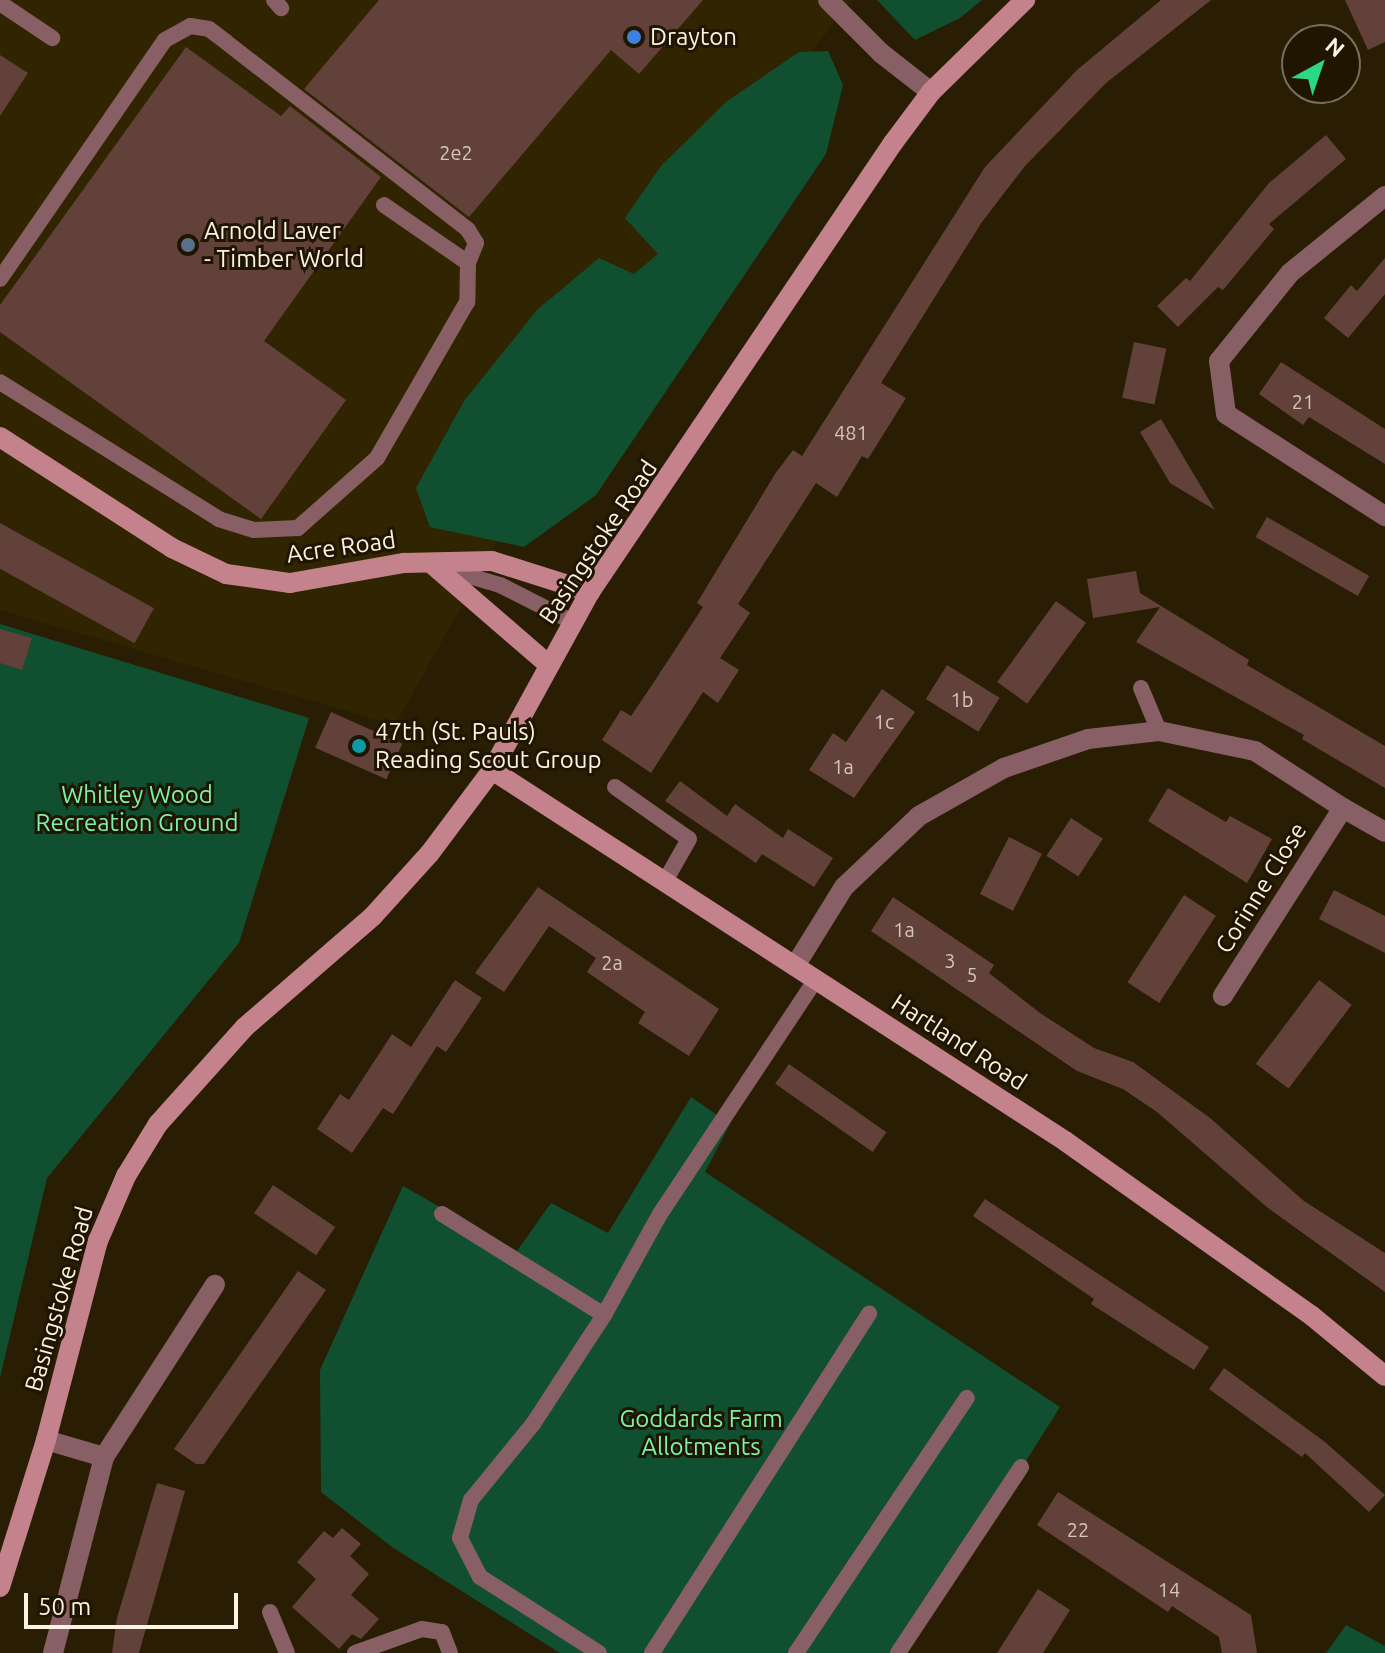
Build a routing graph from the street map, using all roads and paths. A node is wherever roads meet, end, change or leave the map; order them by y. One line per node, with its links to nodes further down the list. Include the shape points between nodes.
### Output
1 (828, 0): 5 (street, via 870,43)
2 (1025, 0): 5 (main road, Basingstoke Road)
3 (0, 3): 4 (lane)
4 (52, 38)
5 (931, 92): 14 (main road, Basingstoke Road)
6 (1385, 196): 12 (street, via 1290,273 1219,361 1226,414)
7 (384, 205): 8 (lane)
8 (468, 263): 9 (lane, via 476,243 468,230 209,29 190,26 165,40); 10 (lane, via 467,302 377,458 298,528 254,530 219,519)
9 (0, 279)
10 (0, 382)
11 (0, 437): 13 (main road, Acre Road, via 172,548 226,574 290,583 404,563)
12 (1385, 516)
13 (433, 565): 14 (main road, via 492,561); 15 (lane, Acre Road, via 500,585); 16 (main road)
14 (590, 592): 15 (main road, Basingstoke Road)
15 (573, 622): 16 (main road, Basingstoke Road)
16 (549, 665): 19 (main road, Basingstoke Road)
17 (1141, 688): 18 (lane)
18 (1159, 731): 21 (street, via 1255,751); 24 (street, via 1088,739 1004,768 919,816 844,887)
19 (492, 770): 23 (main road, Hartland Road); 33 (main road, Basingstoke Road, via 430,853 373,916 245,1027 158,1124 126,1176 98,1241)
20 (615, 787): 23 (lane, via 689,839)
21 (1343, 808): 22 (street); 26 (street, Corinne Close)
22 (1385, 832)
23 (664, 883): 24 (main road, Hartland Road)
24 (795, 966): 25 (main road, Hartland Road)
25 (815, 981): 30 (lane, via 660,1214); 31 (main road, Hartland Road, via 1065,1141 1312,1316)
26 (1223, 996)
27 (442, 1214): 30 (lane)
28 (215, 1285): 34 (street)
29 (869, 1314): 43 (lane)
30 (604, 1315): 42 (lane, via 533,1424 471,1500 460,1538 480,1577)
31 (1385, 1376)
32 (967, 1398): 44 (lane)
33 (46, 1440): 34 (street); 36 (main road, Basingstoke Road)
34 (104, 1457): 38 (street)
35 (1021, 1467): 45 (lane)
36 (0, 1587)
37 (270, 1612): 39 (lane)
38 (53, 1653)
39 (287, 1653)
40 (355, 1653): 41 (lane, via 422,1629 442,1632)
41 (450, 1653)
42 (599, 1653)
43 (652, 1653)
44 (796, 1653)
45 (898, 1653)

